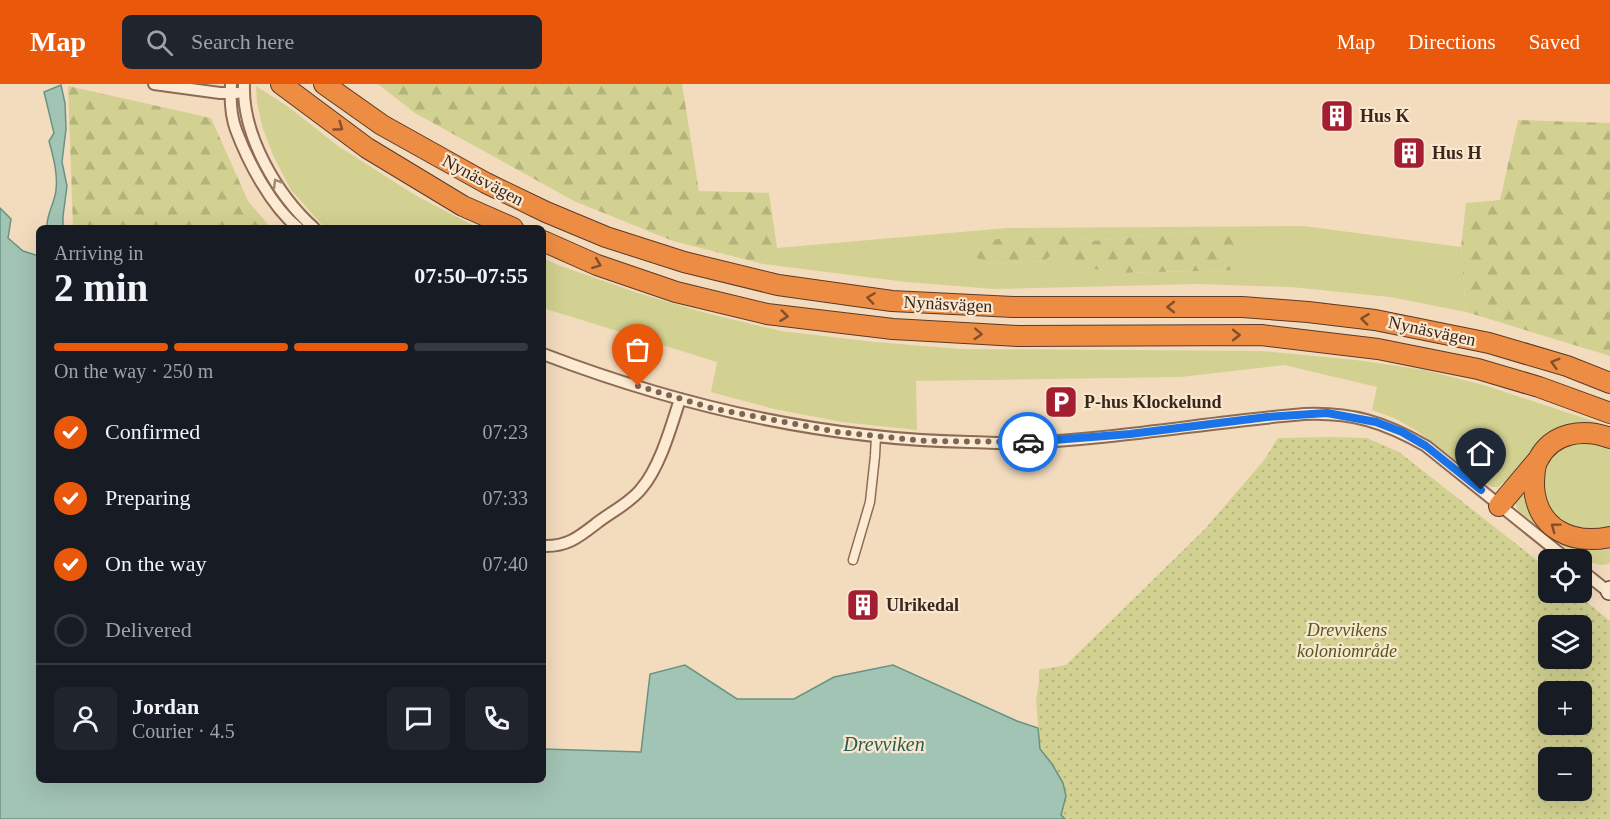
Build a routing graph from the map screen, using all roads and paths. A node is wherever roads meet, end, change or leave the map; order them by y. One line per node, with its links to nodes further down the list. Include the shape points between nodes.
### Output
1 (154, 84): 4 (street)
2 (324, 84): 11 (highway, Nynäsvägen, one-way to 2, via 1489,343 1375,320 1308,312 1242,307 1013,307 892,301 778,285 684,262 606,237 546,212 382,126)
3 (287, 88): 8 (highway, Nynäsvägen, one-way to 8, via 387,160 463,206)
4 (231, 89): 5 (street); 6 (street, via 235,129 272,199)
5 (244, 89): 7 (street, one-way to 5, via 284,195 263,160 249,125)
6 (294, 225)
7 (311, 225)
8 (506, 225)
9 (546, 242): 13 (highway, Nynäsvägen, one-way to 13, via 676,292 767,314 893,329 1018,336 1261,335 1378,349 1478,369)
10 (546, 355): 12 (street)
11 (1610, 383)
12 (680, 399): 14 (street, via 776,422); 19 (street, via 660,458 642,489 574,541)
13 (1610, 413)
14 (876, 436): 17 (street, via 1022,443 1327,413 1376,422 1402,432 1426,446); 21 (street, via 870,502)
15 (1610, 438): 16 (highway, via 1589,432 1569,435 1545,449)
16 (1538, 461): 17 (highway); 18 (highway, one-way to 16, via 1582,540 1552,526 1535,496)
17 (1499, 506): 20 (street)
18 (1610, 537)
19 (546, 546)
20 (1554, 549)
21 (853, 560)
22 (1592, 578): 23 (street)
23 (1610, 591)

